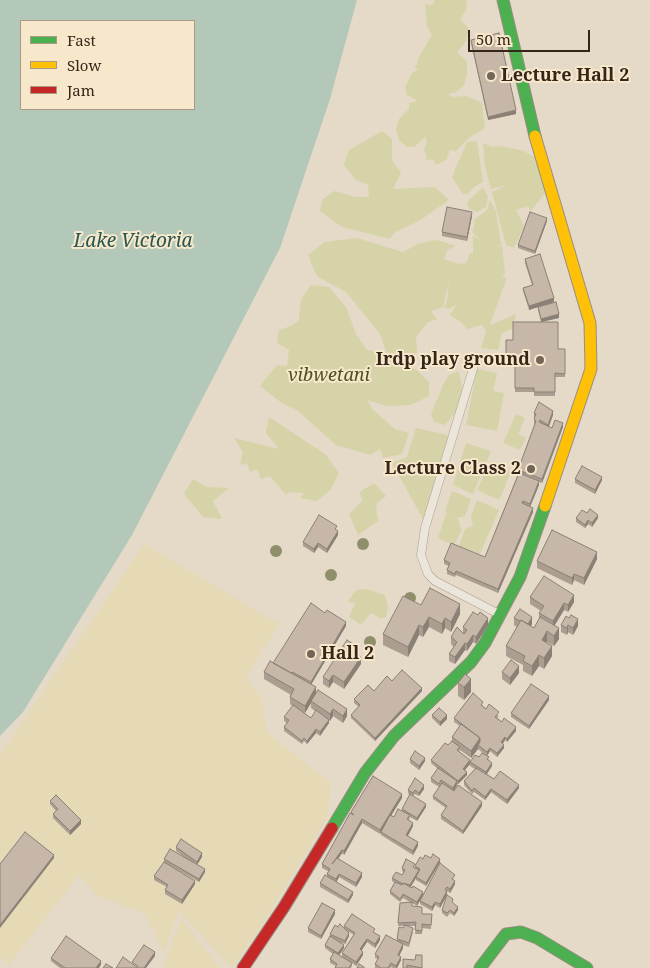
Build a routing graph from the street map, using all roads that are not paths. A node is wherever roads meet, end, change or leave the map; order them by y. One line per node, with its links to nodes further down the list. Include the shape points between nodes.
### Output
1 (503, 0): 3 (street, via 533,128 590,323 591,368 520,577)
2 (476, 359): 3 (lane, via 425,528 421,555 434,581)
3 (501, 615): 4 (street, via 471,662 394,736 365,773)
4 (244, 968)
5 (480, 968): 6 (street, via 506,934 521,932)
6 (587, 968)

